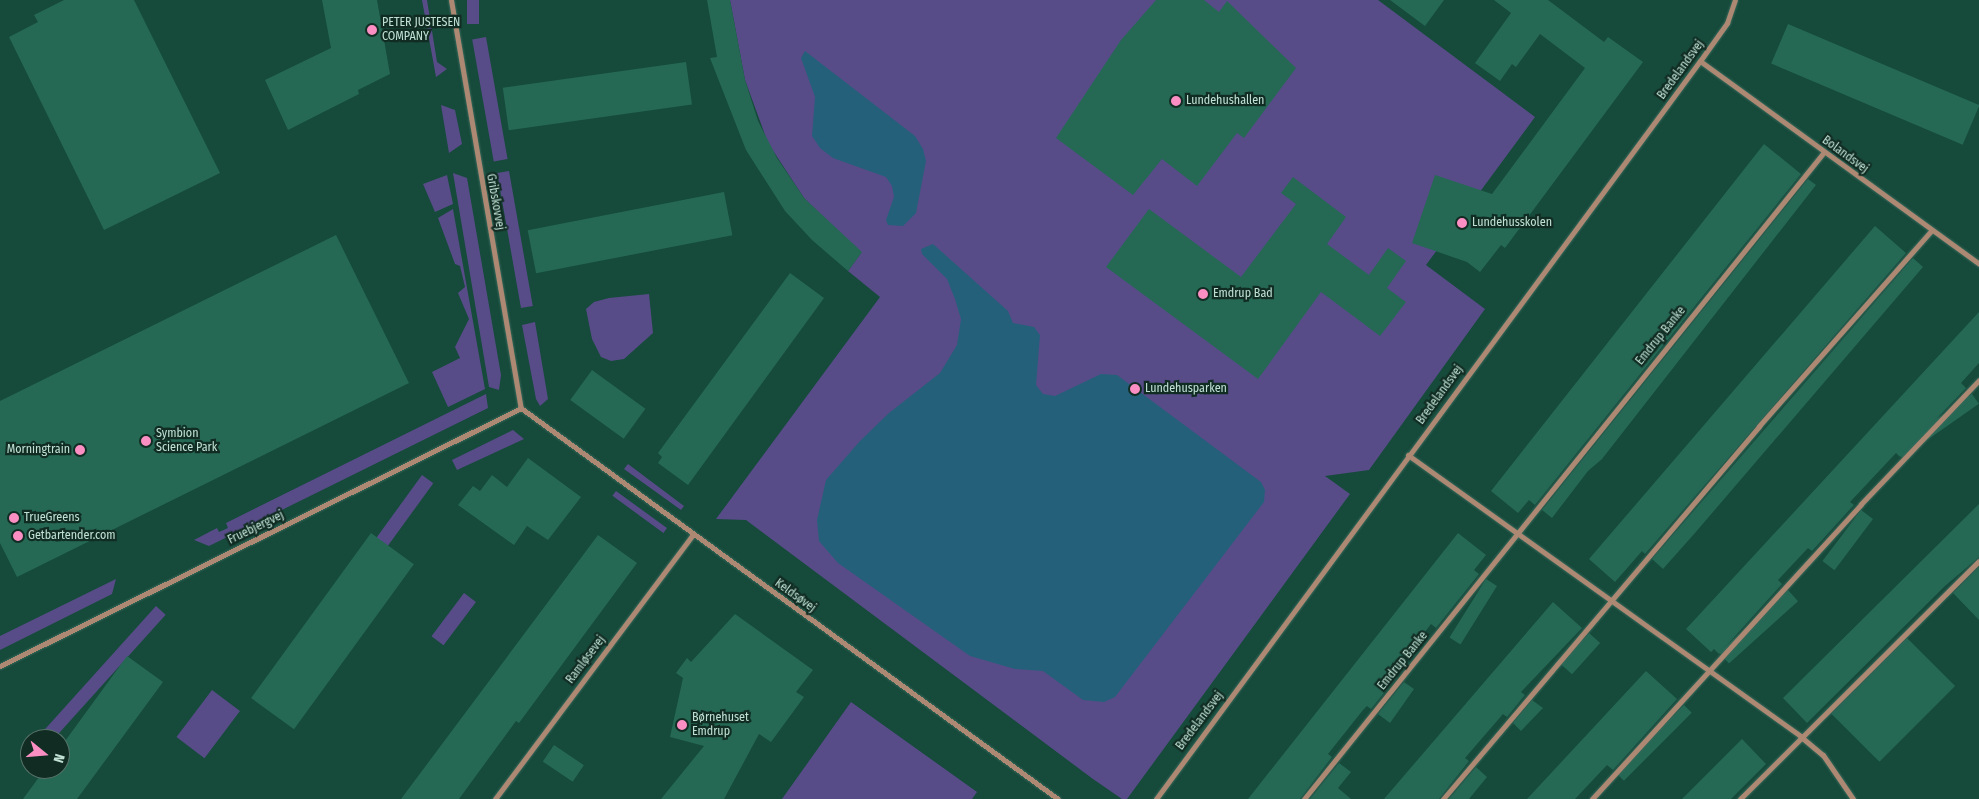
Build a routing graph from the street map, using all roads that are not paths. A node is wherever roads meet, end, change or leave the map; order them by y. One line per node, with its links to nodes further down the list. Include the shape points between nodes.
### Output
1 (451, 0): 8 (street, Gribskovvej)
2 (1735, 0): 3 (street, Bredelandsvej, via 1727,23)
3 (1700, 61): 4 (street, Bolandsvej); 9 (street, Bredelandsvej)
4 (1824, 152): 5 (street, Bolandsvej); 11 (street, Emdrup Banke)
5 (1932, 230): 6 (street, Bolandsvej); 13 (street, via 1759,426)
6 (1979, 264)
7 (1979, 380): 15 (street)
8 (521, 408): 10 (street, Keldsøvej); 14 (street, Fruebjergvej)
9 (1408, 455): 11 (street); 19 (street, Bredelandsvej)
10 (693, 534): 17 (street, Ramløsevej); 18 (street, Keldsøvej)
11 (1517, 536): 13 (street); 20 (street, Emdrup Banke)
12 (1979, 561): 16 (street)
13 (1612, 601): 15 (street); 21 (street)
14 (0, 666)
15 (1709, 670): 16 (street); 22 (street)
16 (1800, 736): 23 (street); 24 (street, via 1823,755)
17 (495, 799)
18 (1058, 799)
19 (1156, 799)
20 (1304, 799)
21 (1443, 799)
22 (1592, 799)
23 (1740, 799)
24 (1853, 799)

